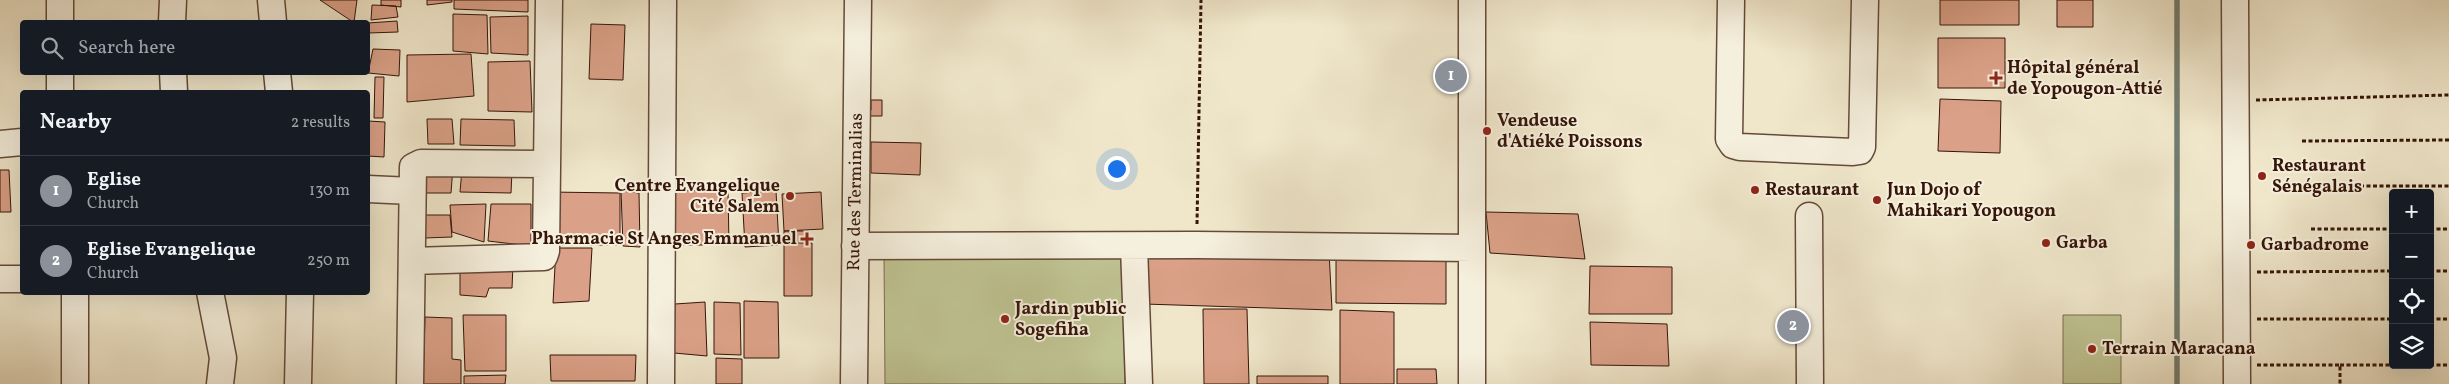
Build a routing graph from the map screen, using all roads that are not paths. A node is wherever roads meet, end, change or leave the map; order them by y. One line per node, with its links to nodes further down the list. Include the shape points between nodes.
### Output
1 (60, 0): 11 (street)
2 (172, 0): 12 (street)
3 (271, 0): 13 (street)
4 (549, 0): 22 (street)
5 (663, 0): 40 (street)
6 (858, 0): 26 (street, Rue des Terminalias)
7 (1472, 0): 28 (street)
8 (1731, 0): 9 (street, via 1729,139 1733,145 1857,152 1862,147)
9 (1865, 0)
10 (2235, 0): 35 (street)
11 (60, 20)
12 (172, 20)
13 (273, 20)
14 (60, 75): 17 (street)
15 (173, 75): 18 (street)
16 (277, 75): 19 (street)
17 (60, 90)
18 (174, 90)
19 (279, 90)
20 (20, 142): 21 (street)
21 (0, 144)
22 (546, 164): 24 (street, via 422,163 413,168); 29 (street, via 544,256)
23 (370, 189): 24 (street)
24 (412, 191): 29 (street)
25 (1809, 216): 44 (street)
26 (855, 246): 27 (street); 41 (street, Rue des Terminalias)
27 (1134, 247): 28 (street); 42 (street)
28 (1472, 248): 43 (street)
29 (412, 261): 39 (street)
30 (0, 279): 31 (street)
31 (20, 279)
32 (75, 295): 36 (street)
33 (211, 295): 37 (street, via 223,358)
34 (300, 295): 38 (street)
35 (2237, 375)
36 (75, 384)
37 (220, 384)
38 (298, 384)
39 (410, 384)
40 (661, 384)
41 (854, 384)
42 (1139, 384)
43 (1472, 384)
44 (1810, 384)

